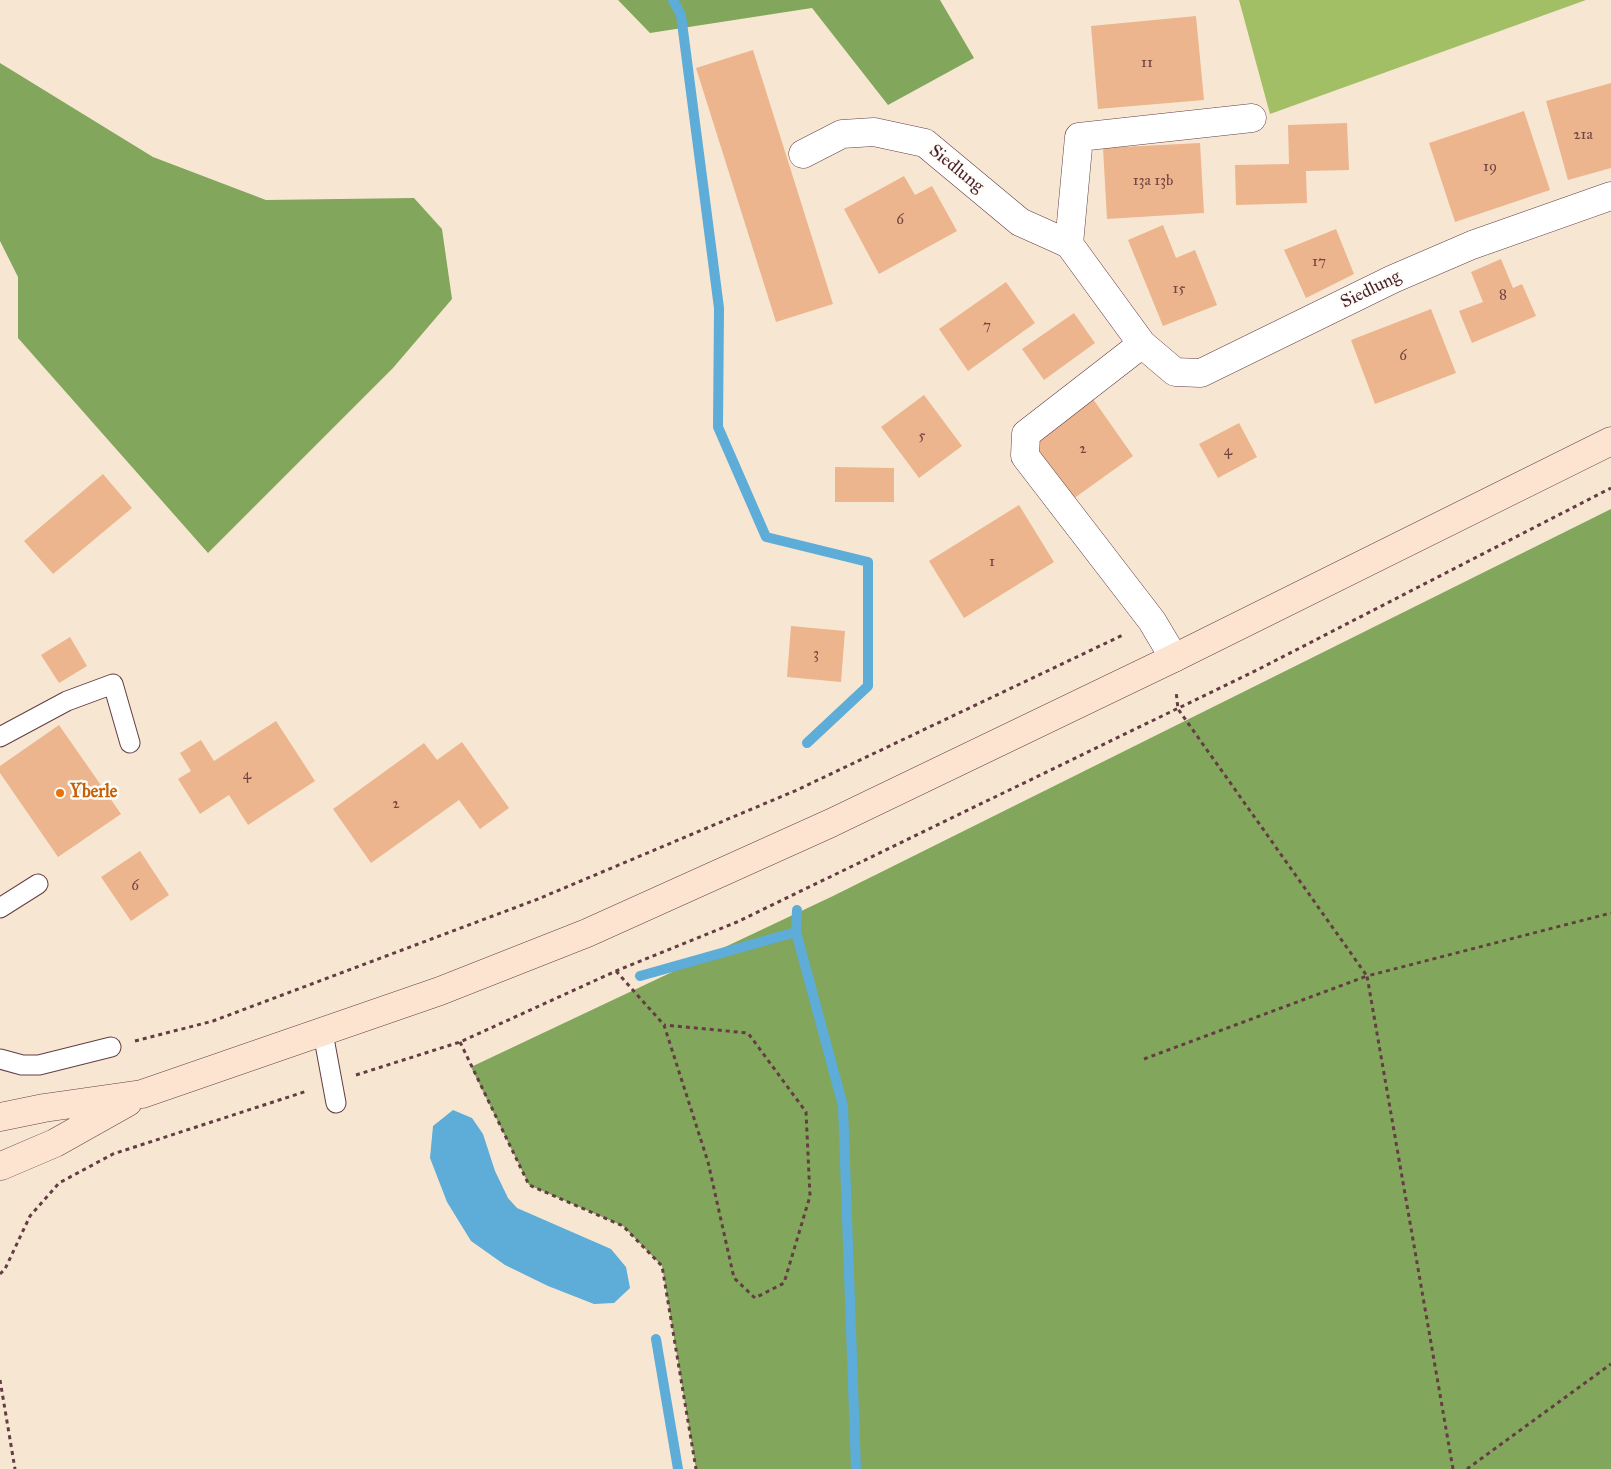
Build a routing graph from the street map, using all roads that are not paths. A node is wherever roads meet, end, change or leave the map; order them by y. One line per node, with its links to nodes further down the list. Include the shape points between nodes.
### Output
1 (1252, 118): 4 (street, via 1079,137)
2 (803, 154): 4 (street, Siedlung, via 842,134 874,132 926,143 1020,222)
3 (1611, 196): 5 (street, Siedlung, via 1472,245 1393,279 1202,373 1175,372)
4 (1070, 244): 5 (street, Siedlung)
5 (1142, 344): 7 (street, via 1026,434 1025,456 1152,621)
6 (1611, 441): 7 (main road)
7 (1174, 658): 12 (main road, via 831,823 587,933)
8 (0, 737): 9 (lane, via 67,701 113,684)
9 (130, 743)
10 (38, 884): 11 (lane)
11 (0, 908)
12 (323, 1034): 15 (main road); 16 (lane)
13 (111, 1047): 14 (lane, via 39,1065 22,1065)
14 (0, 1059)
15 (142, 1094): 17 (main road); 18 (main road, via 55,1143)
16 (336, 1103)
17 (0, 1117)
18 (0, 1164): 19 (main road)
19 (0, 1171)

